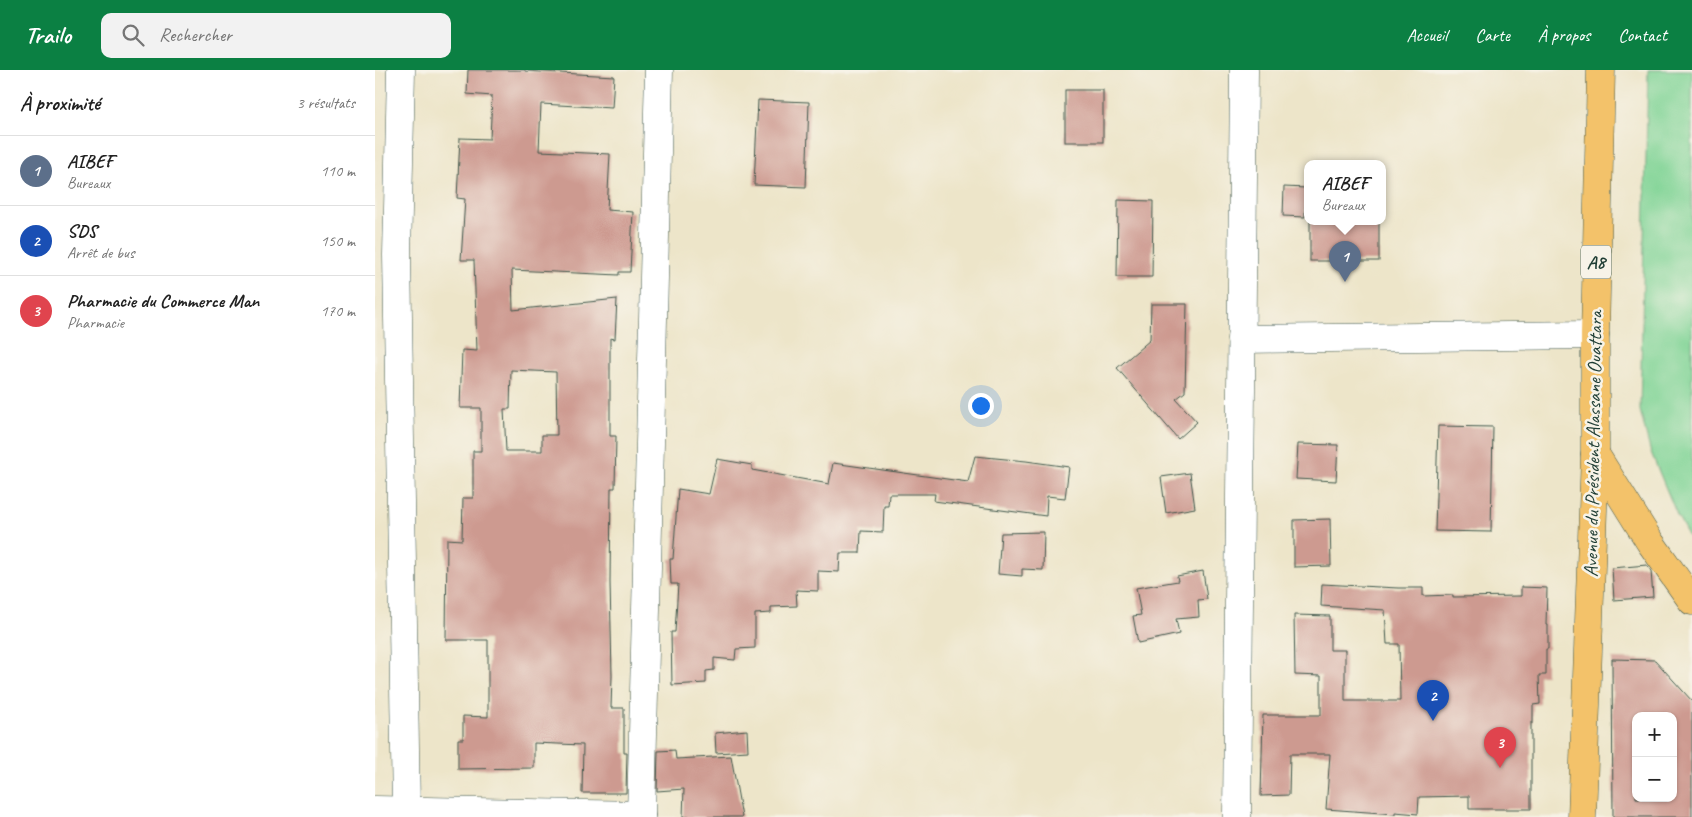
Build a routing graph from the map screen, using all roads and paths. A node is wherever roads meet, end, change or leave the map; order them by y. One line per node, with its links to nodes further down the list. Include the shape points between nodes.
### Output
1 (401, 70): 10 (street, via 397,255)
2 (659, 70): 11 (street)
3 (1244, 70): 6 (street)
4 (1601, 70): 5 (main road, Avenue du Président Alassane Ouattara / A8)
5 (1595, 336): 6 (street); 7 (main road, Avenue du Président Alassane Ouattara / A8)
6 (1241, 339): 12 (street)
7 (1595, 454): 8 (main road, via 1650,542); 13 (main road, Avenue du Président Alassane Ouattara / A8)
8 (1692, 601)
9 (375, 810): 10 (street)
10 (406, 810): 11 (street)
11 (641, 816)
12 (1237, 817)
13 (1582, 817)

